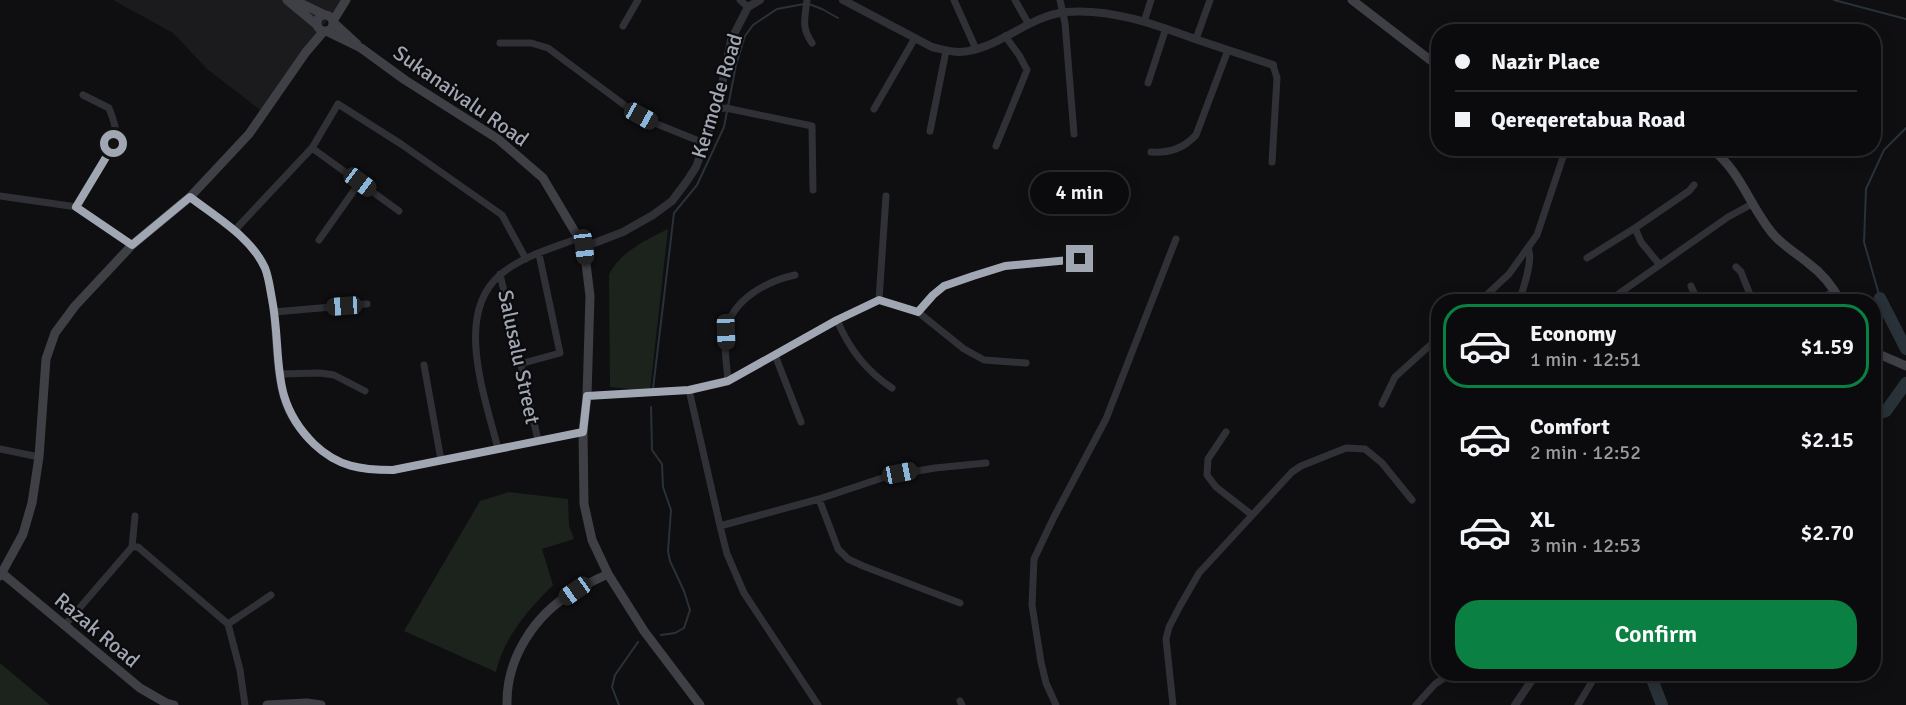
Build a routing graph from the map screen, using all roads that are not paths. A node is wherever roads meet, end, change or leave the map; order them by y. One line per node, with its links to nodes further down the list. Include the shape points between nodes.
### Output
1 (287, 0): 22 (main road, Sukanaivalu Road)
2 (294, 0): 18 (main road, Sukanaivalu Road)
3 (341, 0): 18 (main road)
4 (346, 0): 18 (main road)
5 (638, 0): 21 (street)
6 (740, 0): 16 (street)
7 (760, 0): 16 (street, Kermode Road)
8 (807, 0): 28 (street, via 804,26)
9 (954, 0): 30 (street)
10 (1015, 0): 20 (street)
11 (1060, 0): 17 (street)
12 (1151, 0): 19 (street)
13 (1210, 0): 26 (street)
14 (1352, 0): 33 (main road, via 1366,5)
15 (847, 1): 25 (street)
16 (748, 8): 37 (street, Kermode Road, via 731,40)
17 (1063, 12): 19 (street, via 1109,13); 20 (street); 40 (street)
18 (329, 18): 22 (main road, via 331,28); 22 (main road, via 318,19); 29 (main road, Sukanaivalu Road)
19 (1144, 22): 23 (street)
20 (1028, 23): 24 (street)
21 (623, 26)
22 (321, 28): 29 (main road, Sukanaivalu Road); 53 (main road, via 249,134)
23 (1166, 28): 26 (street); 35 (street)
24 (1005, 36): 30 (street); 42 (street, via 1027,70)
25 (915, 38): 32 (street); 38 (street)
26 (1196, 39): 31 (street)
27 (500, 43): 41 (street, via 531,43 548,48 631,110)
28 (812, 43)
29 (361, 48): 59 (main road, Sukanaivalu Road, via 498,139 543,178)
30 (976, 49): 32 (street)
31 (1228, 50): 34 (street); 44 (street, via 1196,135 1189,143 1167,153)
32 (946, 51): 39 (street)
33 (1431, 60)
34 (1273, 65): 47 (street, via 1277,78)
35 (1148, 83)
36 (83, 95): 55 (street, via 109,108 116,136)
37 (722, 108): 41 (street, Kermode Road); 50 (street, via 812,126)
38 (874, 109)
39 (930, 131)
40 (1074, 134)
41 (704, 143): 63 (street, Kermode Road, via 696,166 672,201 623,232)
42 (996, 146)
43 (312, 148): 48 (street); 58 (street); 67 (street, via 338,104 502,215)
44 (1151, 152)
45 (1563, 156): 64 (street, via 1537,235)
46 (1718, 156): 54 (main road)
47 (1272, 162)
48 (360, 182): 56 (street); 61 (street)
49 (1694, 185): 57 (street)
50 (813, 190)
51 (0, 196): 55 (street)
52 (886, 196): 81 (street)
53 (190, 197): 58 (street); 62 (main road)
54 (1752, 204): 69 (street); 74 (main road, via 1783,245 1809,263)
55 (76, 207): 62 (street)
56 (399, 211)
57 (1635, 228): 66 (street); 69 (street)
58 (234, 231): 83 (street, via 256,251 266,271)
59 (579, 238): 63 (main road, Sukanaivalu Road); 65 (street)
60 (1176, 238): 131 (street, via 1106,419 1034,559 1034,616 1046,683)
61 (319, 240)
62 (132, 245): 106 (main road, via 55,333 46,358)
63 (584, 247): 98 (main road, Sukanaivalu Road, via 590,296)
64 (1528, 248): 75 (street); 76 (street, via 1529,264)
65 (539, 254): 67 (street); 90 (street, via 560,354)
66 (1587, 258)
67 (526, 259): 71 (street)
68 (1080, 259): 84 (street, via 1005,266 973,276 944,286)
69 (1659, 264): 77 (street)
70 (1736, 267): 79 (street)
71 (500, 274): 90 (street, Salusalu Street); 105 (street, via 481,304 475,332 475,353)
72 (795, 275): 94 (street, via 762,287 732,313 726,332)
73 (1691, 286): 78 (street)
74 (1835, 292): 80 (street)
75 (1488, 294)
76 (1521, 294)
77 (1618, 294)
78 (1694, 294)
79 (1751, 294)
80 (1831, 294)
81 (879, 300): 84 (street); 85 (street)
82 (367, 304): 83 (street)
83 (274, 312): 93 (street)
84 (918, 312): 89 (street, via 984,360)
85 (837, 320): 87 (street); 95 (street, via 856,357)
86 (1431, 344): 99 (street, via 1395,377)
87 (775, 355): 94 (street); 100 (street)
88 (1881, 355): 92 (main road)
89 (1026, 363)
90 (520, 364): 103 (street, Salusalu Street)
91 (424, 365): 107 (street)
92 (1904, 365)
93 (280, 375): 97 (street, via 334,375); 107 (street, via 289,412 300,430 341,463 364,470 393,470)
94 (728, 381): 96 (street)
95 (892, 388)
96 (689, 390): 98 (street); 113 (street)
97 (365, 391)
98 (587, 396): 101 (main road, Sukanaivalu Road)
99 (1382, 404)
100 (801, 422)
101 (583, 432): 103 (street); 115 (main road, Sukanaivalu Road, via 584,504 592,540)
102 (1227, 432): 111 (street, via 1208,459 1207,475)
103 (537, 440): 105 (street)
104 (0, 449): 106 (street)
105 (498, 449): 107 (street)
106 (39, 457): 116 (main road, via 23,534)
107 (441, 460)
108 (986, 463): 109 (street, via 888,476)
109 (819, 499): 113 (street); 118 (street, via 838,549 848,559)
110 (1412, 501): 111 (street, via 1373,454 1365,449 1346,448 1300,466)
111 (1252, 515): 132 (street, via 1199,573 1169,627 1167,656)
112 (135, 516): 114 (street)
113 (720, 526): 130 (street, via 744,593)
114 (132, 548): 119 (street, via 144,551); 120 (street)
115 (609, 574): 128 (main road, via 575,591 545,614 512,665); 129 (main road, Sukanaivalu Road, via 644,630)
116 (1, 575): 120 (main road, Razak Road)
117 (271, 595): 119 (street)
118 (960, 603)
119 (228, 624): 125 (street)
120 (64, 626): 124 (main road, Razak Road, via 140,688)
121 (1439, 681): 133 (street)
122 (1531, 681): 134 (street)
123 (1592, 681): 135 (street)
124 (174, 705)
125 (245, 705)
126 (267, 705): 127 (main road)
127 (321, 705)
128 (507, 705)
129 (700, 705)
130 (818, 705)
131 (1056, 705)
132 (1173, 705)
133 (1416, 705)
134 (1515, 705)
135 (1578, 705)

